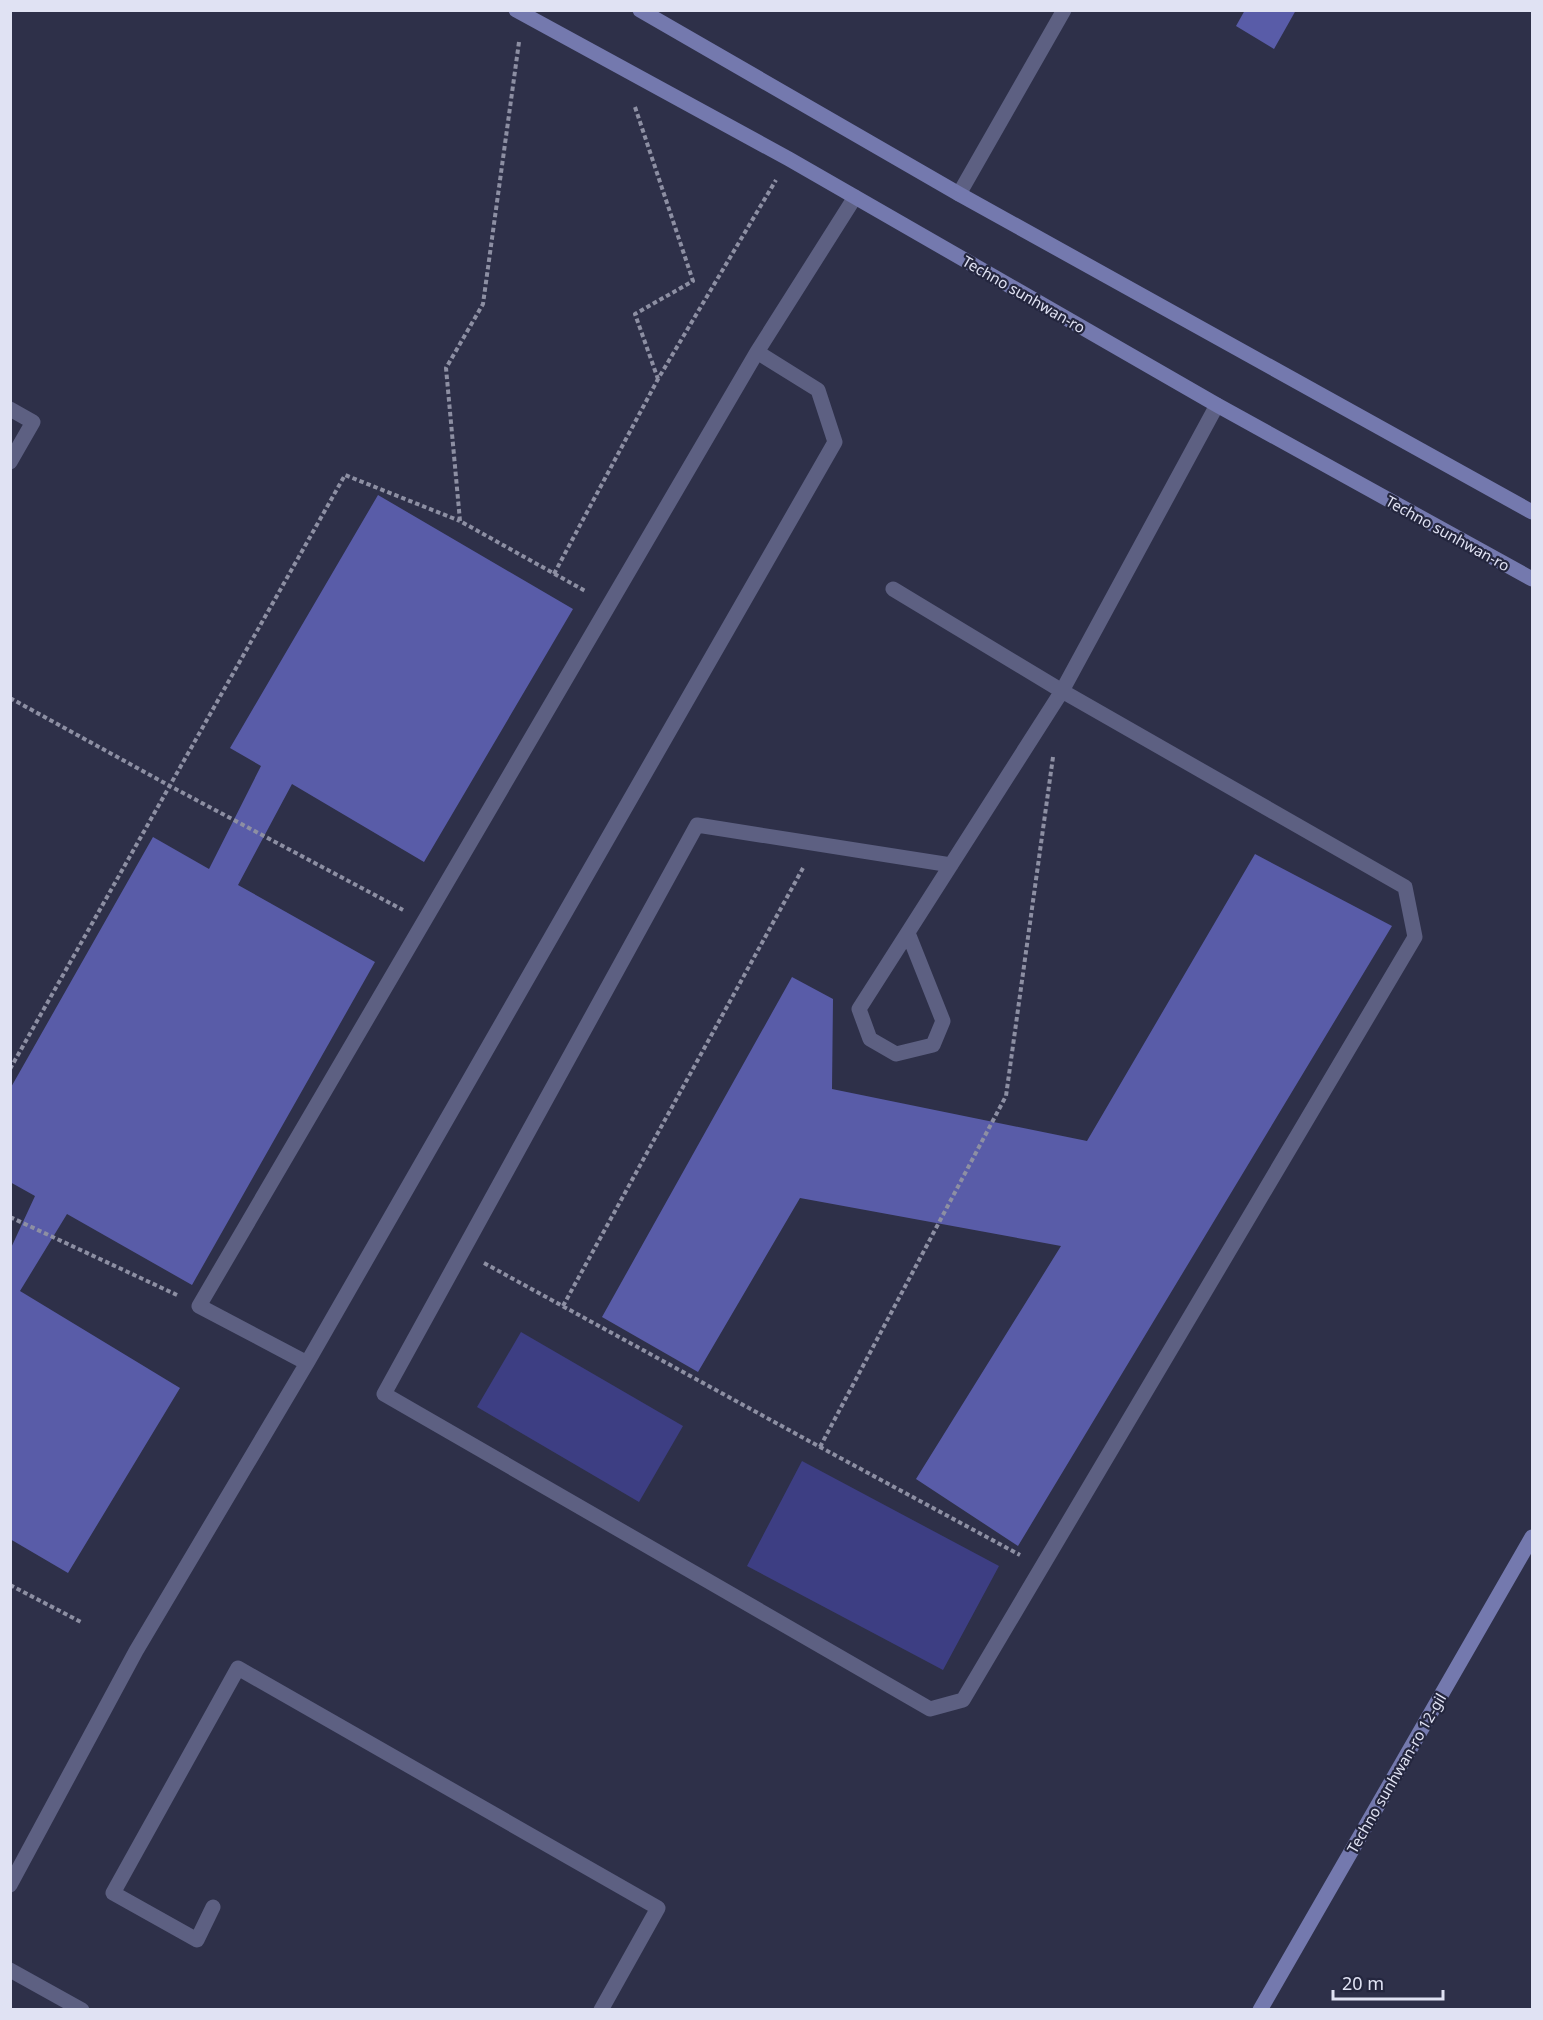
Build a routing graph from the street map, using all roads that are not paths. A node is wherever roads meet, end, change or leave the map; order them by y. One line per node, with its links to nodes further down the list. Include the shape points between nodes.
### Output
1 (640, 10): 4 (street)
2 (1064, 10): 4 (street)
3 (519, 12): 5 (street, Techno sunhwan-ro)
4 (959, 194): 10 (street)
5 (855, 197): 6 (street); 7 (street, Techno sunhwan-ro)
6 (757, 352): 16 (street, via 818,390 835,442); 16 (street, via 199,1306)
7 (1217, 405): 11 (street, Techno sunhwan-ro); 13 (street)
8 (10, 409): 9 (street, via 33,422)
9 (10, 462)
10 (1533, 512)
11 (1533, 579)
12 (893, 589): 13 (street)
13 (1062, 691): 14 (street); 14 (street, via 1405,887 1415,937 963,1700 930,1709 384,1394 697,825)
14 (951, 865): 15 (street)
15 (908, 933): 15 (street, via 859,1009 870,1039 896,1054 933,1045 943,1021)
16 (308, 1364): 18 (street, via 136,1651)
17 (1533, 1537): 23 (street, Techno sunhwan-ro 12-gil)
18 (10, 1885)
19 (213, 1907): 22 (street, via 197,1940 112,1893 238,1668 658,1908)
20 (10, 1970): 21 (street)
21 (82, 2010)
22 (601, 2010)
23 (1260, 2010)

